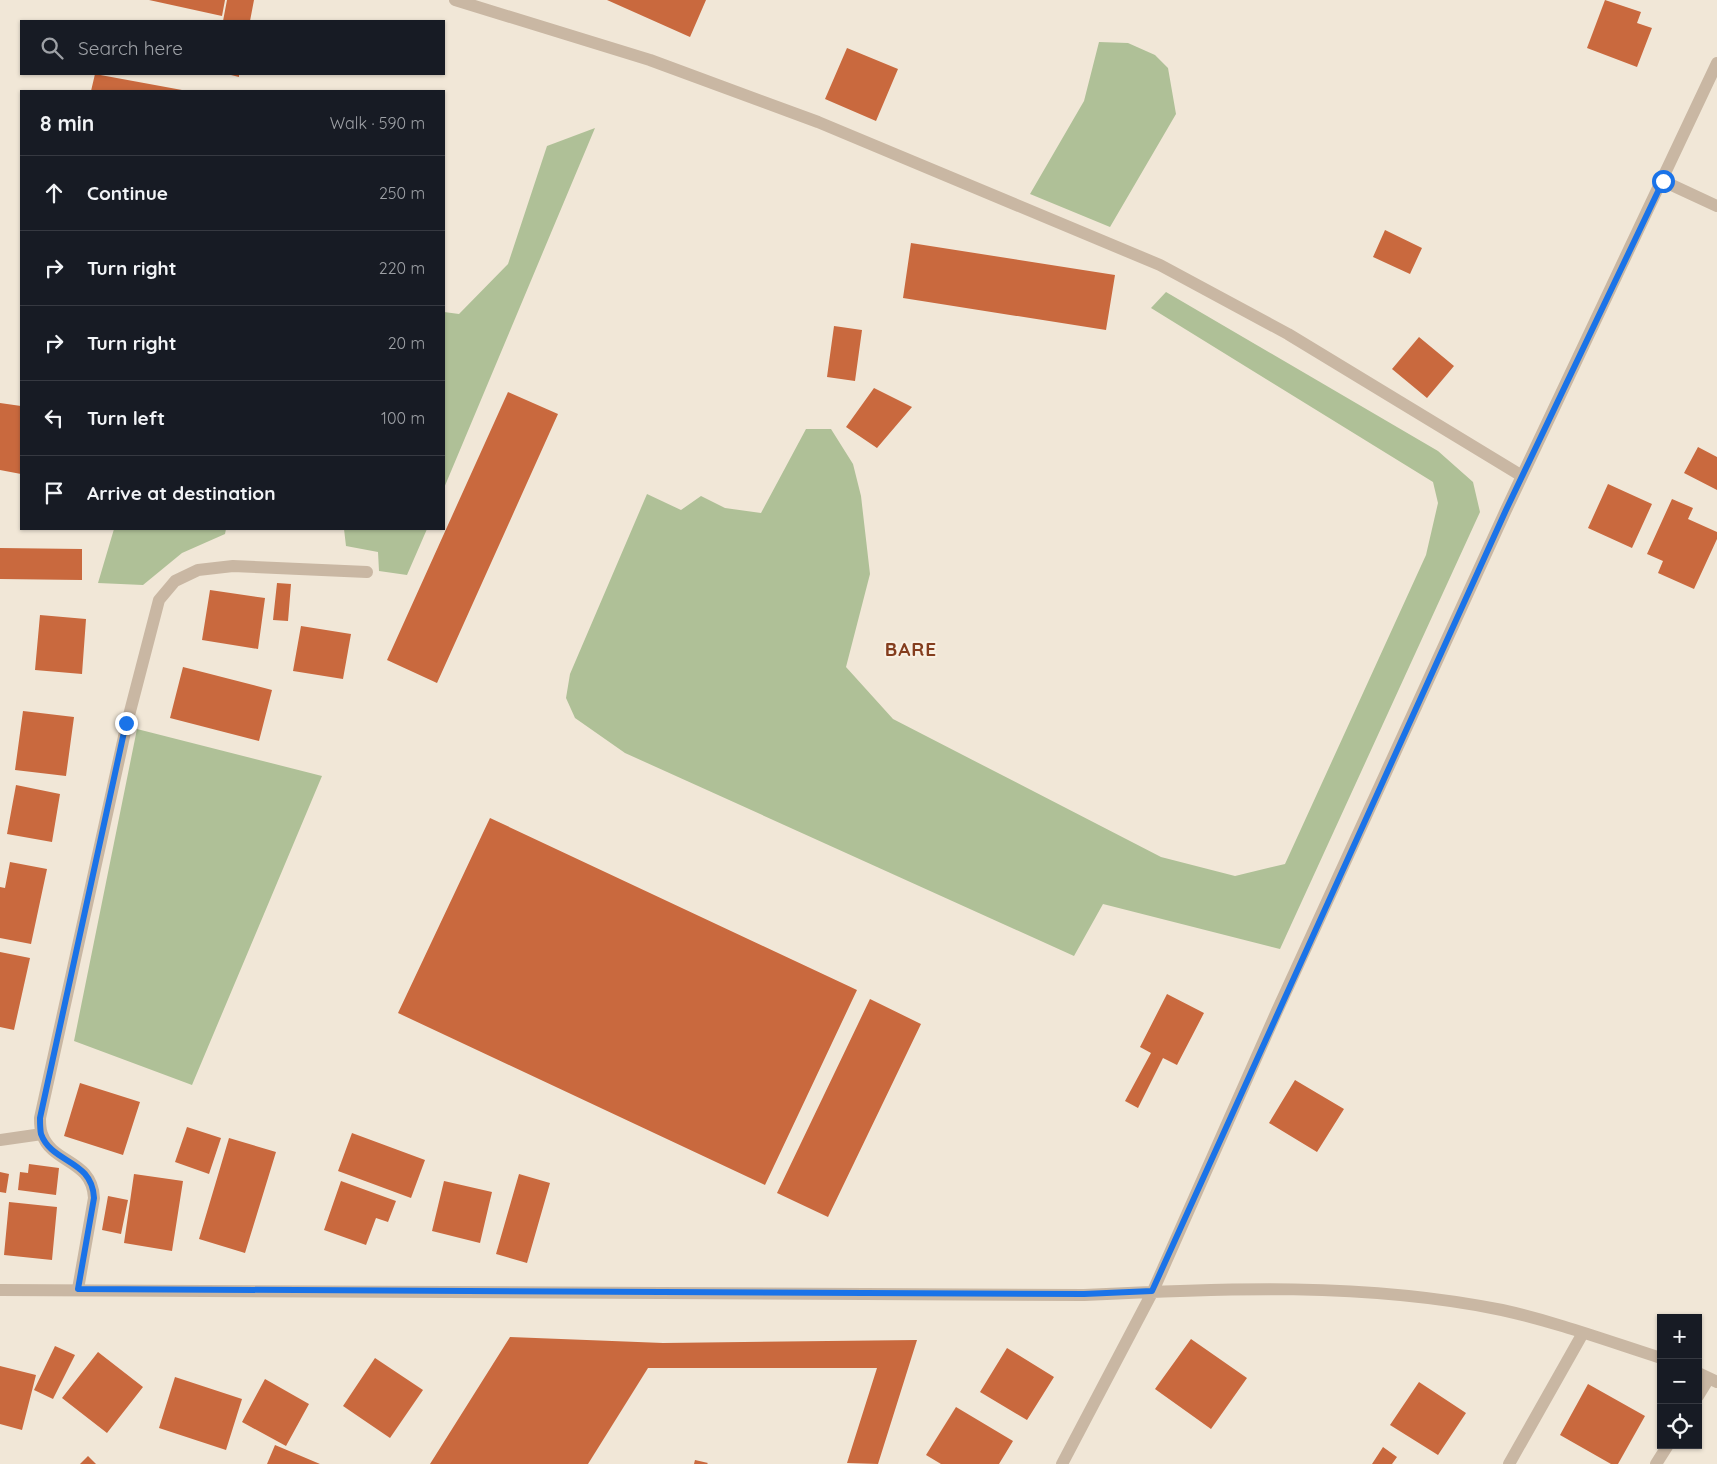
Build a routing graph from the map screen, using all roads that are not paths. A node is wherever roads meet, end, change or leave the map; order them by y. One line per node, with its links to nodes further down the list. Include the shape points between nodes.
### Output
1 (455, 0): 2 (street)
2 (470, 2): 6 (street, via 650,60 818,122 1160,266 1288,334)
3 (1717, 63): 4 (street)
4 (1663, 181): 5 (street); 6 (street)
5 (1717, 206)
6 (1522, 476): 12 (street)
7 (367, 572): 8 (street, via 233,566 198,570 175,581 158,600 126,723 40,1118)
8 (42, 1134): 9 (street); 10 (street, via 49,1146 87,1173 93,1185 94,1198)
9 (0, 1140)
10 (78, 1289): 11 (street); 12 (street, via 1074,1294)
11 (0, 1290)
12 (1152, 1291): 13 (street, via 1260,1289 1381,1293 1502,1310); 16 (street)
13 (1583, 1333): 14 (street); 17 (street)
14 (1657, 1357)
15 (1665, 1449): 18 (street)
16 (1062, 1464)
17 (1509, 1464)
18 (1656, 1464)

